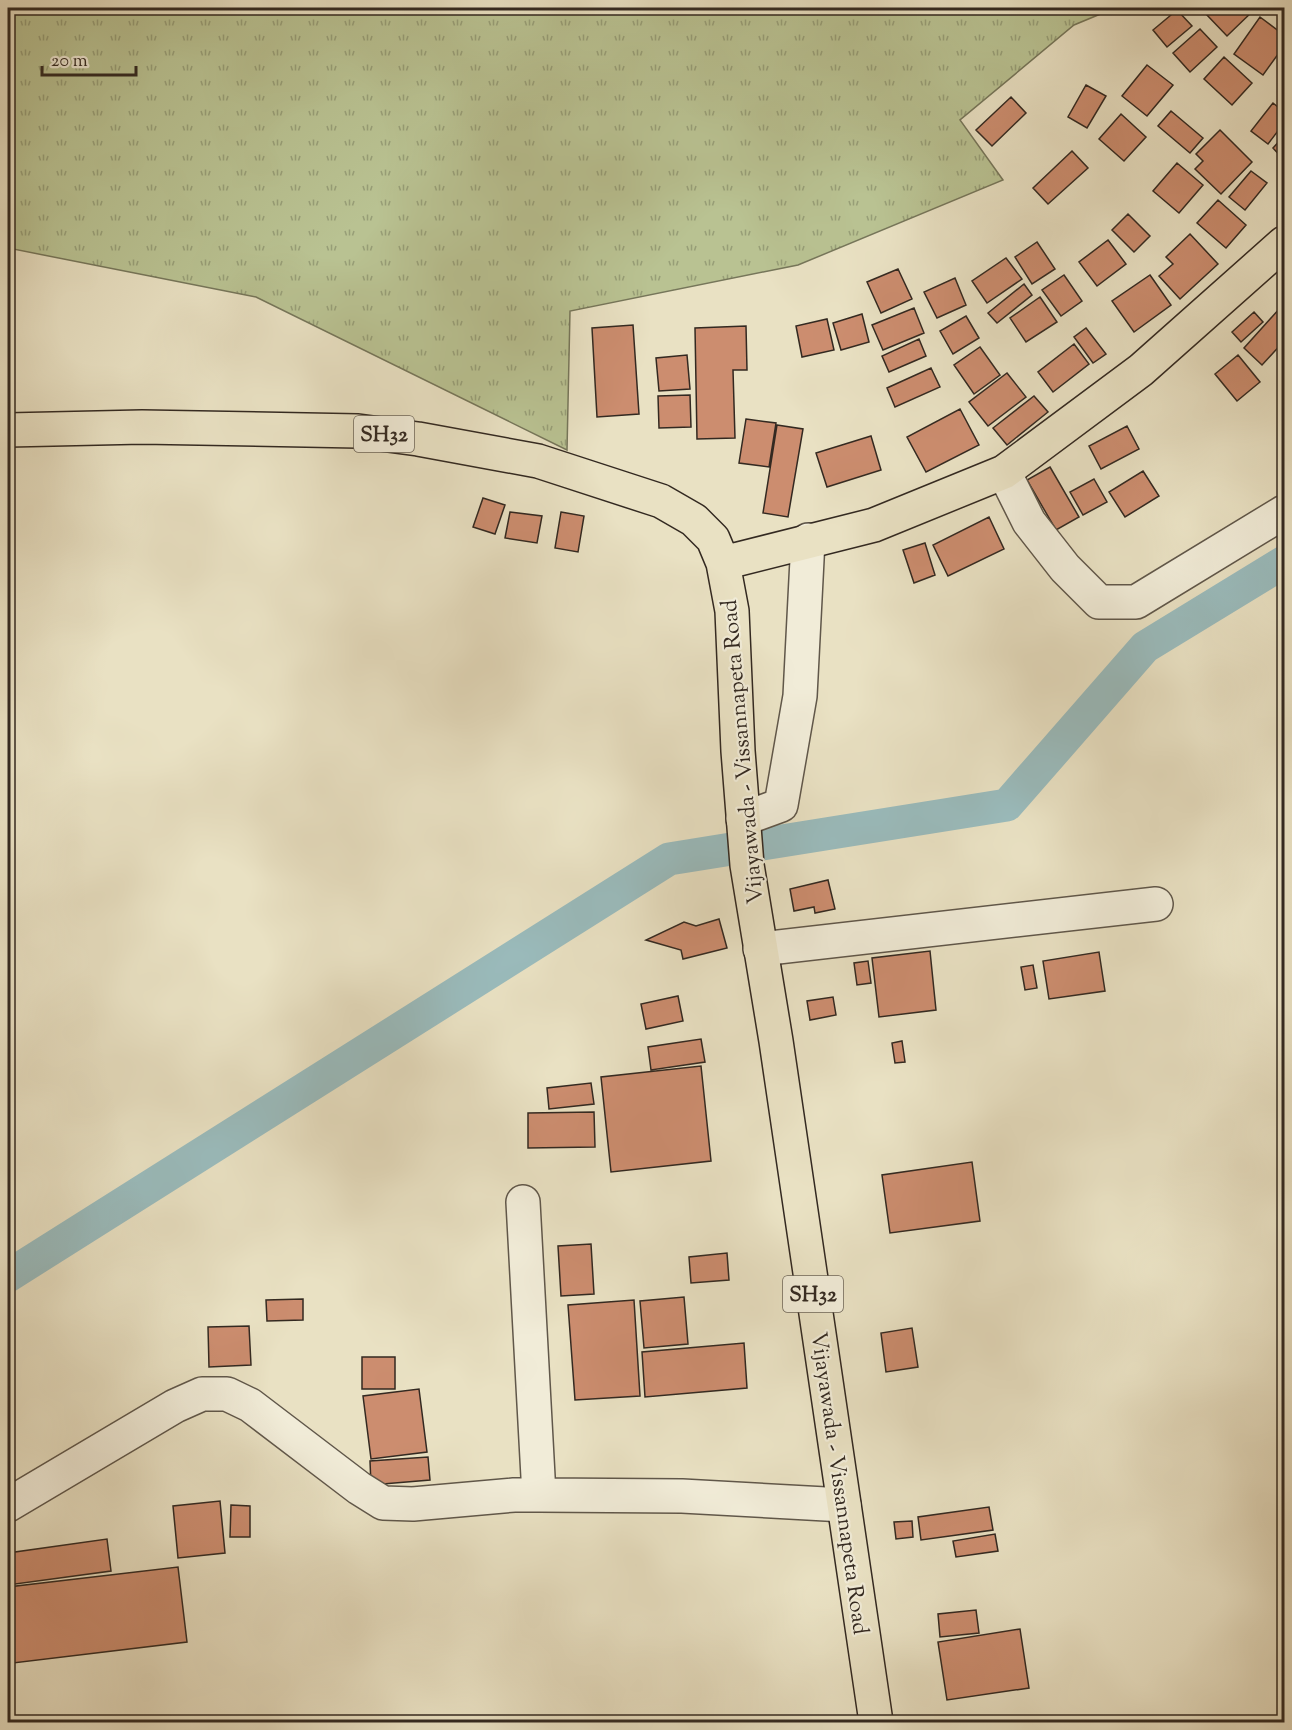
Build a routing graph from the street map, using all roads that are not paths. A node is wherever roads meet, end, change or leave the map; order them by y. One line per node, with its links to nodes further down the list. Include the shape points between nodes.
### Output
1 (1284, 243): 3 (main road, via 1141,370)
2 (8, 430): 6 (main road, Vijayawada - Vissannapeta Road / SH32, via 142,427 358,431 538,461 661,501 694,520 713,539)
3 (1004, 472): 4 (street, via 1029,522 1065,568 1099,602 1136,602); 5 (main road, via 874,525)
4 (1284, 512)
5 (808, 540): 6 (main road); 7 (street, via 800,696 781,805)
6 (723, 563): 7 (main road, Vijayawada - Vissannapeta Road / SH32, via 732,611)
7 (743, 819): 9 (main road, Vijayawada - Vissannapeta Road / SH32)
8 (1156, 904): 9 (street)
9 (760, 949): 13 (main road, Vijayawada - Vissannapeta Road / SH32)
10 (523, 1202): 11 (street)
11 (539, 1495): 12 (street, via 383,1503 250,1405 227,1394 202,1394); 13 (street, via 681,1496)
12 (8, 1505)
13 (844, 1505): 14 (main road, Vijayawada - Vissannapeta Road / SH32)
14 (876, 1722)

